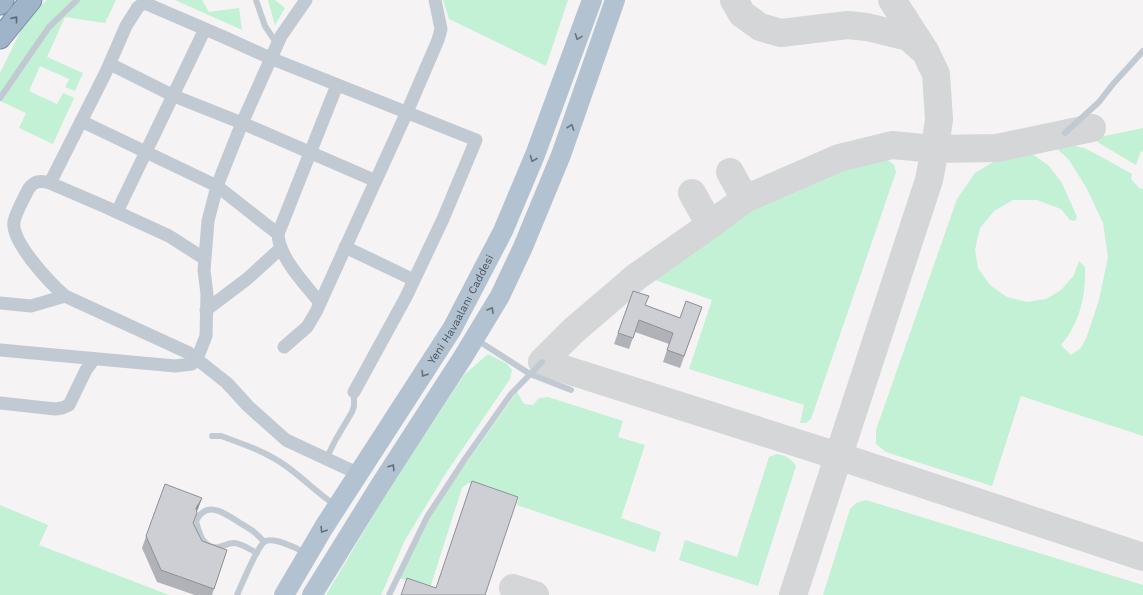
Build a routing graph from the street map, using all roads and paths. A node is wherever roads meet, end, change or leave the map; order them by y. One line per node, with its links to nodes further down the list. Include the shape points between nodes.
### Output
1 (3, 0): 9 (highway)
2 (31, 0): 11 (highway, one-way to 2)
3 (77, 0): 18 (lane, via 49,27)
4 (256, 0): 12 (lane, via 265,26)
5 (306, 0): 12 (street)
6 (435, 0): 19 (street, via 441,29)
7 (592, 0): 50 (main road, Yeni Havaalanı Caddesi, one-way to 50, via 535,155 503,231 452,330)
8 (614, 0): 38 (main road, one-way to 8, via 500,296 547,190)
9 (0, 4)
10 (205, 29): 14 (street); 15 (street, via 142,4 135,10 126,26); 17 (street)
11 (0, 38)
12 (277, 44): 14 (street)
13 (1143, 51): 22 (lane, via 1099,102)
14 (270, 58): 16 (street); 21 (street)
15 (110, 64): 17 (street); 20 (street)
16 (337, 84): 19 (street); 24 (street)
17 (174, 96): 21 (street); 23 (street)
18 (0, 98)
19 (407, 112): 25 (street); 33 (street, via 476,140)
20 (81, 121): 23 (street); 26 (street)
21 (242, 123): 24 (street); 27 (street)
22 (1065, 133)
23 (146, 152): 27 (street); 28 (street)
24 (311, 152): 25 (street); 29 (street)
25 (376, 180): 30 (street)
26 (50, 183): 28 (street); 34 (street, via 38,181 32,184 14,221 14,230 17,239 35,265)
27 (217, 186): 29 (street); 32 (street, via 208,221)
28 (117, 212): 32 (street, via 169,236)
29 (278, 234): 31 (street)
30 (346, 247): 33 (street); 36 (street)
31 (281, 248): 36 (street); 37 (street, via 247,279)
32 (205, 258): 37 (street)
33 (414, 280): 46 (street)
34 (65, 296): 35 (street, via 31,306); 42 (street)
35 (0, 303)
36 (320, 303): 39 (street, via 307,327)
37 (206, 310): 42 (street, via 206,336)
38 (474, 338): 44 (lane); 51 (main road, one-way to 38)
39 (284, 347)
40 (0, 350): 41 (street)
41 (94, 359): 42 (street, via 174,366 192,364); 47 (street, via 69,405 55,409)
42 (198, 359): 49 (street, via 286,440)
43 (542, 362): 44 (lane)
44 (530, 374): 45 (lane); 59 (lane, via 511,394 427,517)
45 (571, 390)
46 (354, 392): 49 (lane, via 352,412)
47 (0, 403)
48 (212, 436): 52 (lane, via 221,436 274,458)
49 (326, 459): 50 (street)
50 (359, 474): 51 (main road); 52 (main road, Yeni Havaalanı Caddesi)
51 (379, 487): 56 (main road)
52 (338, 507): 55 (main road, Yeni Havaalanı Caddesi, one-way to 55)
53 (264, 542): 54 (lane); 54 (lane, via 253,530 224,512 208,510 199,515 196,521 200,537 208,544 217,547 238,543); 55 (lane, via 286,544)
54 (257, 553): 57 (lane)
55 (304, 561): 56 (main road); 58 (main road, Yeni Havaalanı Caddesi)
56 (316, 588)
57 (237, 595)
58 (284, 595)
59 (389, 595)

